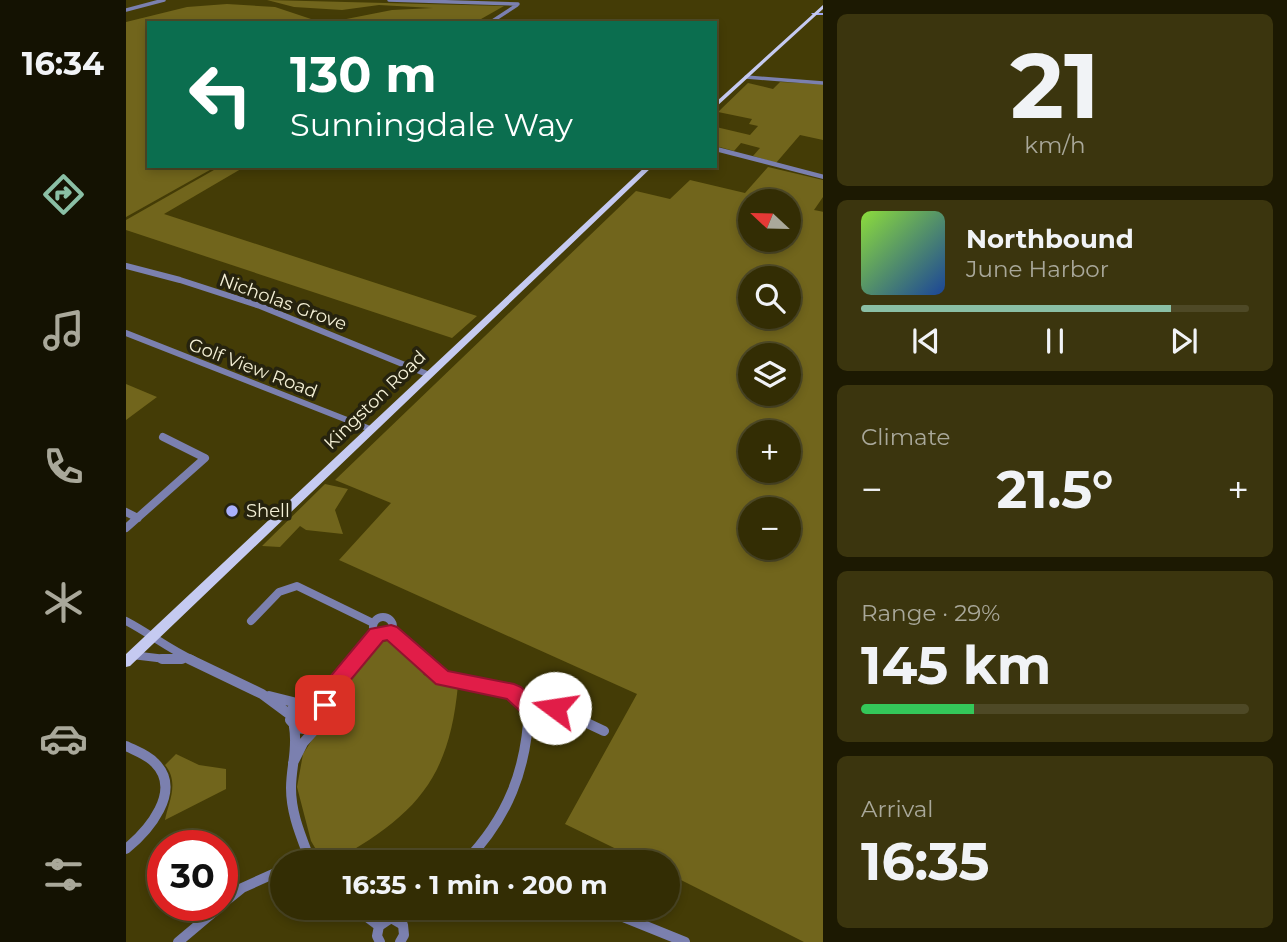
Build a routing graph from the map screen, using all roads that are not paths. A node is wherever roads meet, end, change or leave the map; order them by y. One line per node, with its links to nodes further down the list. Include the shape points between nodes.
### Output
1 (155, 0): 5 (street)
2 (164, 0): 5 (street)
3 (389, 0): 9 (street, via 518,4)
4 (822, 4): 7 (main road)
5 (135, 8): 6 (street)
6 (126, 10)
7 (813, 14): 8 (main road); 10 (main road)
8 (823, 14)
9 (492, 21)
10 (746, 77): 11 (street); 12 (main road)
11 (823, 83)
12 (717, 104)
13 (717, 149): 15 (street)
14 (648, 168): 18 (main road, Kingston Road)
15 (823, 177)
16 (126, 265): 18 (street, Nicholas Grove, via 341,336)
17 (126, 333): 19 (street, Golf View Road)
18 (427, 374): 19 (main road, Kingston Road)
19 (370, 429): 29 (main road, Kingston Road)
20 (163, 437): 22 (street, via 205,458)
21 (126, 512): 22 (street)
22 (138, 517): 23 (street)
23 (126, 528)
24 (126, 621): 29 (street)
25 (251, 621): 26 (street, via 279,592 297,586)
26 (373, 623): 27 (street, via 389,620 394,625); 28 (street)
27 (391, 632): 28 (street); 37 (street, via 443,678 514,692)
28 (377, 634): 32 (street)
29 (153, 635): 30 (main road, Kingston Road); 31 (street)
30 (129, 658): 31 (street)
31 (187, 658): 33 (street)
32 (336, 684): 34 (street); 36 (street)
33 (262, 694): 35 (street); 38 (street)
34 (314, 699): 35 (street); 36 (street)
35 (297, 703): 38 (street)
36 (325, 705): 40 (street, via 326,719)
37 (529, 707): 41 (street, via 555,708); 46 (street, via 529,741 521,777 501,819)
38 (289, 714): 39 (street)
39 (294, 727): 40 (street); 43 (street)
40 (312, 730): 43 (street)
41 (604, 731)
42 (126, 746): 44 (street, via 160,768 165,790 158,815)
43 (293, 763): 45 (street, via 293,814)
44 (126, 849)
45 (302, 850)
46 (475, 850)
47 (270, 875): 48 (street)
48 (238, 891)
49 (371, 920): 53 (street)
50 (631, 920): 57 (street)
51 (203, 921): 55 (street)
52 (401, 922): 53 (street, via 391,918); 54 (street)
53 (379, 926): 56 (street)
54 (403, 941)
55 (178, 942)
56 (380, 942)
57 (685, 942)

